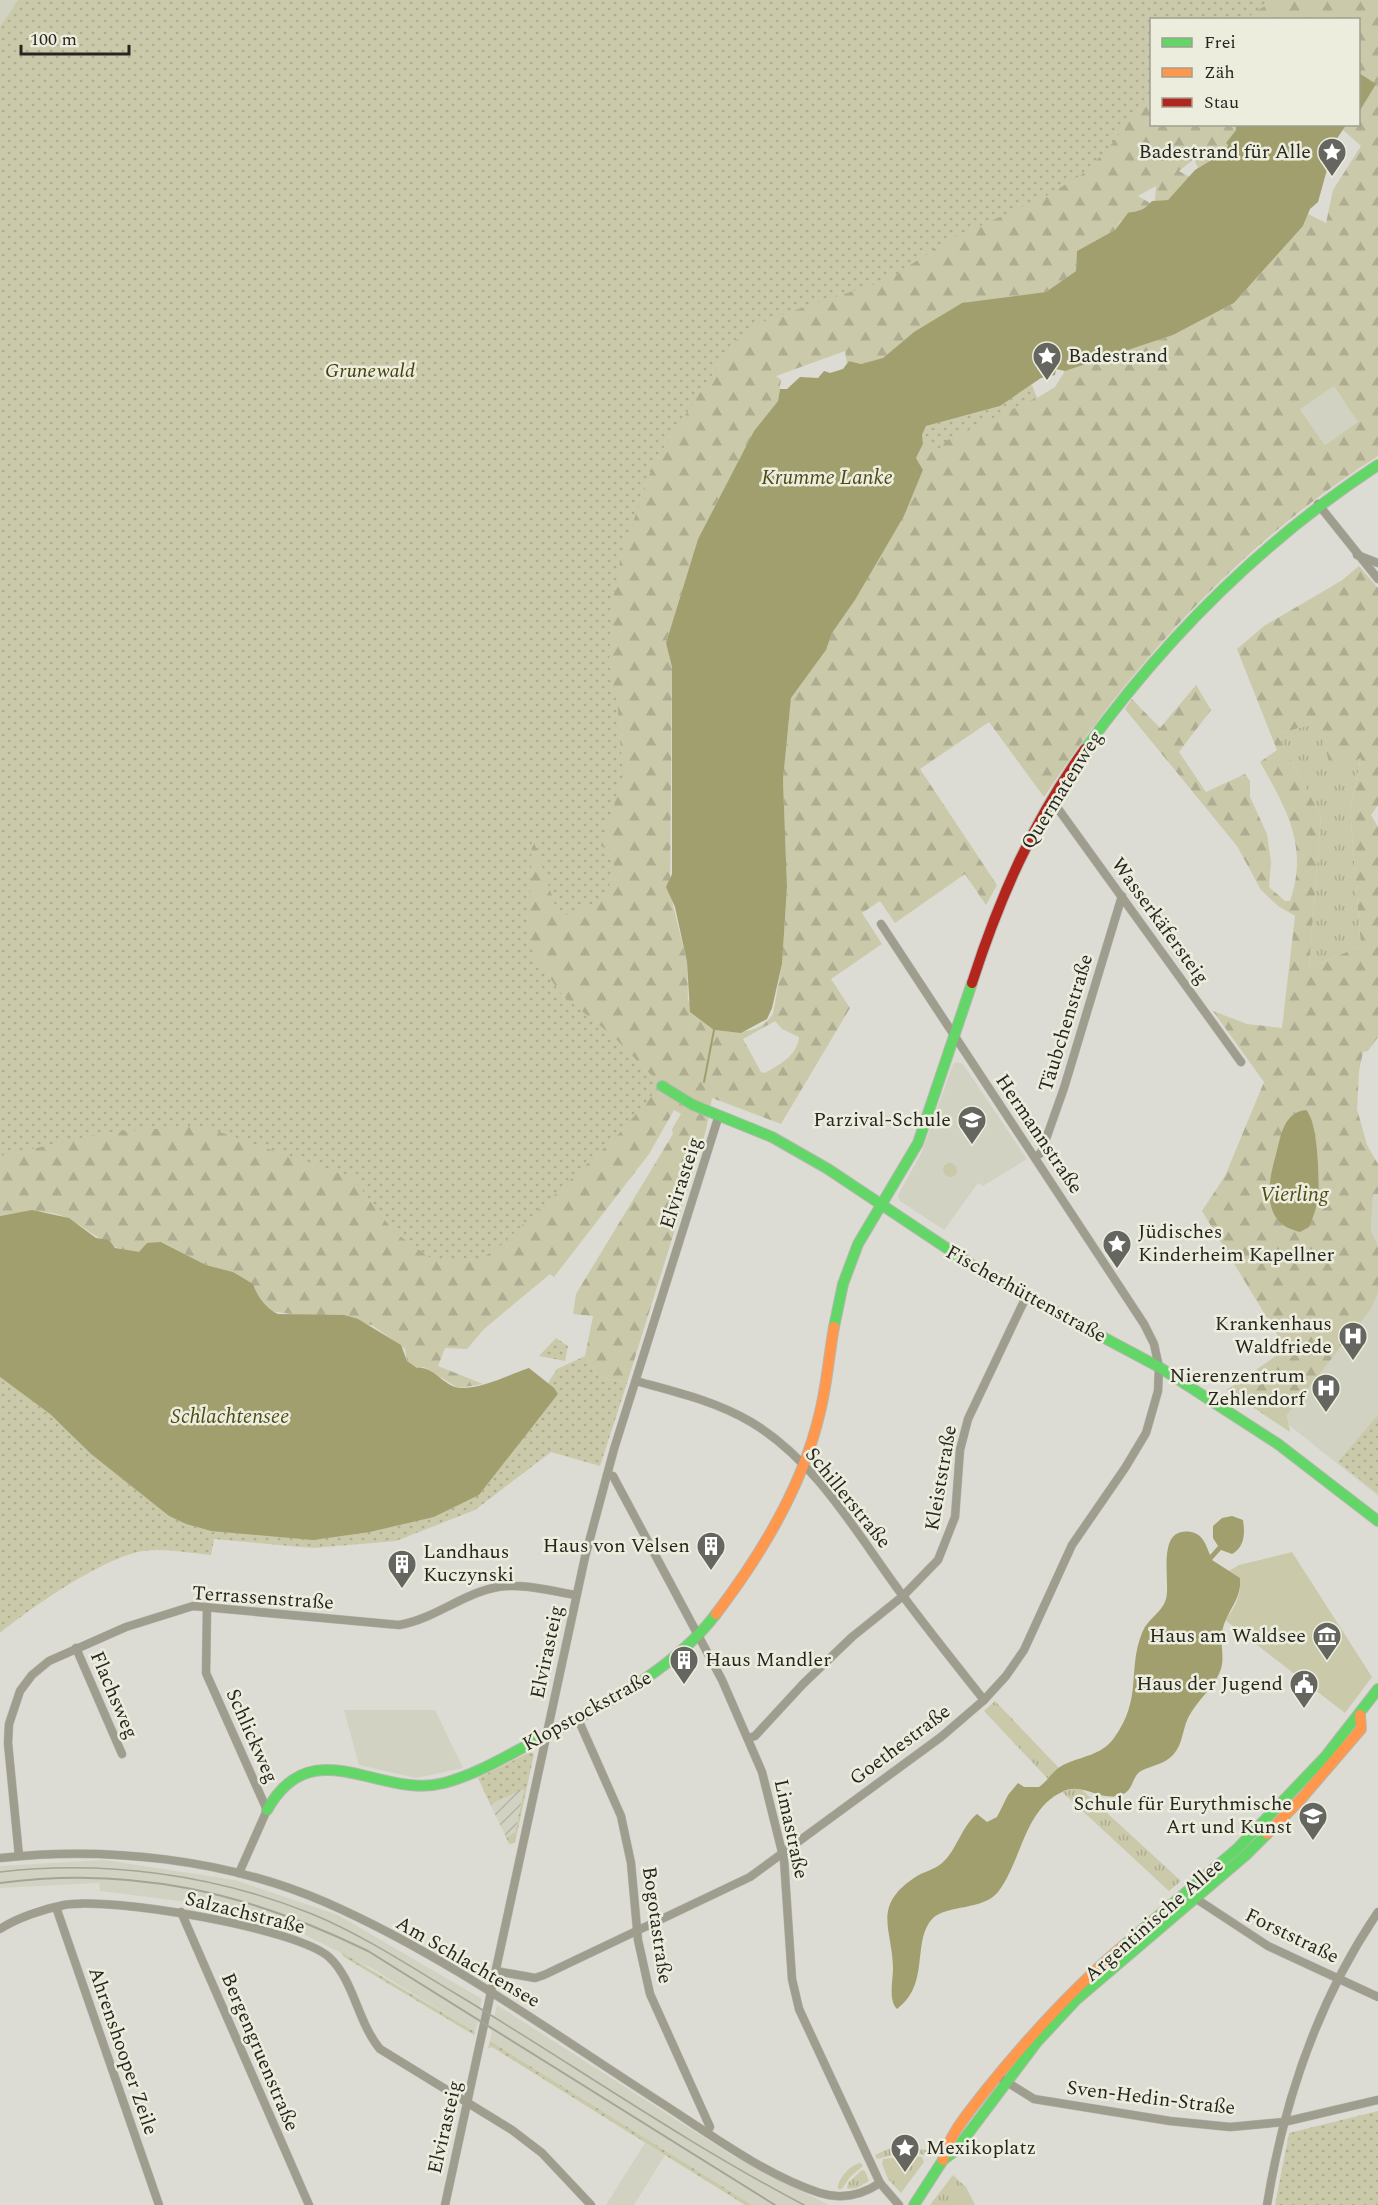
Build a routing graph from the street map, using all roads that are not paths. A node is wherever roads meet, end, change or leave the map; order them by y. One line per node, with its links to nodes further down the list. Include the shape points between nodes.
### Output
1 (1378, 465): 2 (street, Quermatenweg)
2 (1318, 504): 3 (street); 6 (street, Quermatenweg, via 1252,559 1189,622 1121,700)
3 (1356, 554): 4 (street); 5 (street)
4 (1378, 563)
5 (1378, 579)
6 (1052, 799): 7 (street, Wasserkäfersteig); 9 (street, Quermatenweg, via 1031,832 1001,900)
7 (1122, 896): 10 (street, Wasserkäfersteig); 13 (street, Täubchenstraße, via 1064,1088 1041,1153)
8 (881, 924): 9 (street, Hermannstraße)
9 (954, 1036): 13 (street, Hermannstraße); 14 (street, Quermatenweg, via 913,1157)
10 (1241, 1062)
11 (662, 1086): 12 (street, Fischerhüttenstraße)
12 (719, 1115): 14 (street, Fischerhüttenstraße, via 771,1137 828,1169); 17 (street, Elvirasteig)
13 (1035, 1157): 16 (street, Hermannstraße, via 1144,1324)
14 (879, 1206): 15 (street, Fischerhüttenstraße); 18 (street, Klopstockstraße, via 843,1282 819,1419)
15 (1026, 1297): 16 (street, Fischerhüttenstraße); 22 (street, Kleiststraße, via 968,1419 960,1450 955,1516 944,1548 928,1572)
16 (1159, 1367): 20 (street, Fischerhüttenstraße, via 1278,1444); 27 (street, Goethestraße, via 1152,1414 1136,1452 1072,1545 1024,1650)
17 (636, 1381): 18 (street, Schillerstraße, via 694,1396 728,1410 753,1423); 19 (street, Elvirasteig)
18 (802, 1463): 22 (street, Schillerstraße); 24 (street, Klopstockstraße, via 757,1554 730,1598)
19 (607, 1475): 21 (street, Elvirasteig); 24 (street, Limastraße, via 613,1476)
20 (1378, 1521)
21 (576, 1595): 23 (street, Terrassenstraße, via 534,1587 497,1588 414,1623 399,1625); 30 (street, Elvirasteig)
22 (903, 1596): 27 (street, Schillerstraße); 31 (street, Kleiststraße, via 852,1637)
23 (207, 1607): 25 (street, Terrassenstraße, via 181,1608); 33 (street, Schlickweg, via 206,1673)
24 (698, 1637): 29 (street, Klopstockstraße, via 655,1673); 31 (street, Limastraße)
25 (76, 1648): 32 (street, Flachsweg); 35 (street, Terrassenstraße, via 49,1661 32,1675 13,1707 8,1743)
26 (1378, 1689): 28 (street, Argentinische Allee)
27 (984, 1700): 34 (street, Goethestraße, via 941,1737)
28 (1359, 1715): 38 (street, Argentinische Allee, via 1361,1729 1301,1799 1246,1855); 48 (street, Argentinische Allee, via 1238,1848 1071,1992 1030,2035)
29 (578, 1719): 30 (street, Klopstockstraße); 43 (street, Bogotastraße, via 621,1816 631,1863)
30 (546, 1735): 33 (street, Klopstockstraße, via 472,1773 427,1786 388,1783 349,1770 316,1770 284,1786); 44 (street, Elvirasteig)
31 (749, 1738): 34 (street, Limastraße, via 770,1796)
32 (122, 1754)
33 (267, 1810): 37 (street, Schlickweg)
34 (783, 1854): 43 (street, Goethestraße, via 750,1877); 53 (street, Limastraße, via 797,2003)
35 (19, 1856): 36 (street, Am Schlachtensee); 37 (street, Am Schlachtensee, via 147,1858)
36 (0, 1858)
37 (239, 1873): 46 (street, Am Schlachtensee, via 335,1907)
38 (1195, 1898): 45 (street, Forststraße, via 1268,1946); 48 (street, Argentinische Allee, via 1076,2000)
39 (56, 1907): 40 (street, Salzachstraße, via 115,1904); 42 (street, Salzachstraße); 54 (street, Ahrenshooper Zeile)
40 (182, 1912): 50 (street, Salzachstraße, via 295,1940 320,1951 337,1966 368,2035 380,2049); 55 (street, Bergengruenstraße)
41 (1378, 1912): 45 (street)
42 (0, 1929)
43 (637, 1932): 44 (street, Goethestraße, via 536,1978); 52 (street, Bogotastraße, via 650,1994 710,2127)
44 (496, 1971): 46 (street, Elvirasteig)
45 (1338, 1977): 47 (street, Forststraße); 51 (street, via 1306,2050)
46 (491, 1993): 50 (street, Elvirasteig); 52 (street, Am Schlachtensee)
47 (1378, 1997)
48 (1001, 2079): 51 (street, Sven-Hedin-Straße, via 1034,2099 1170,2121 1230,2127); 59 (street, Argentinische Allee, via 955,2151 944,2160)
49 (1378, 2100): 51 (street, Sven-Hedin-Straße)
50 (468, 2102): 56 (street, Elvirasteig); 57 (street, Salzachstraße, via 542,2153)
51 (1284, 2122): 60 (street)
52 (707, 2132): 53 (street, Am Schlachtensee, via 748,2158 821,2194 848,2196)
53 (880, 2183): 58 (street, Limastraße)
54 (159, 2205)
55 (309, 2205)
56 (445, 2205)
57 (591, 2205)
58 (899, 2205)
59 (914, 2205)
60 (1267, 2205)

